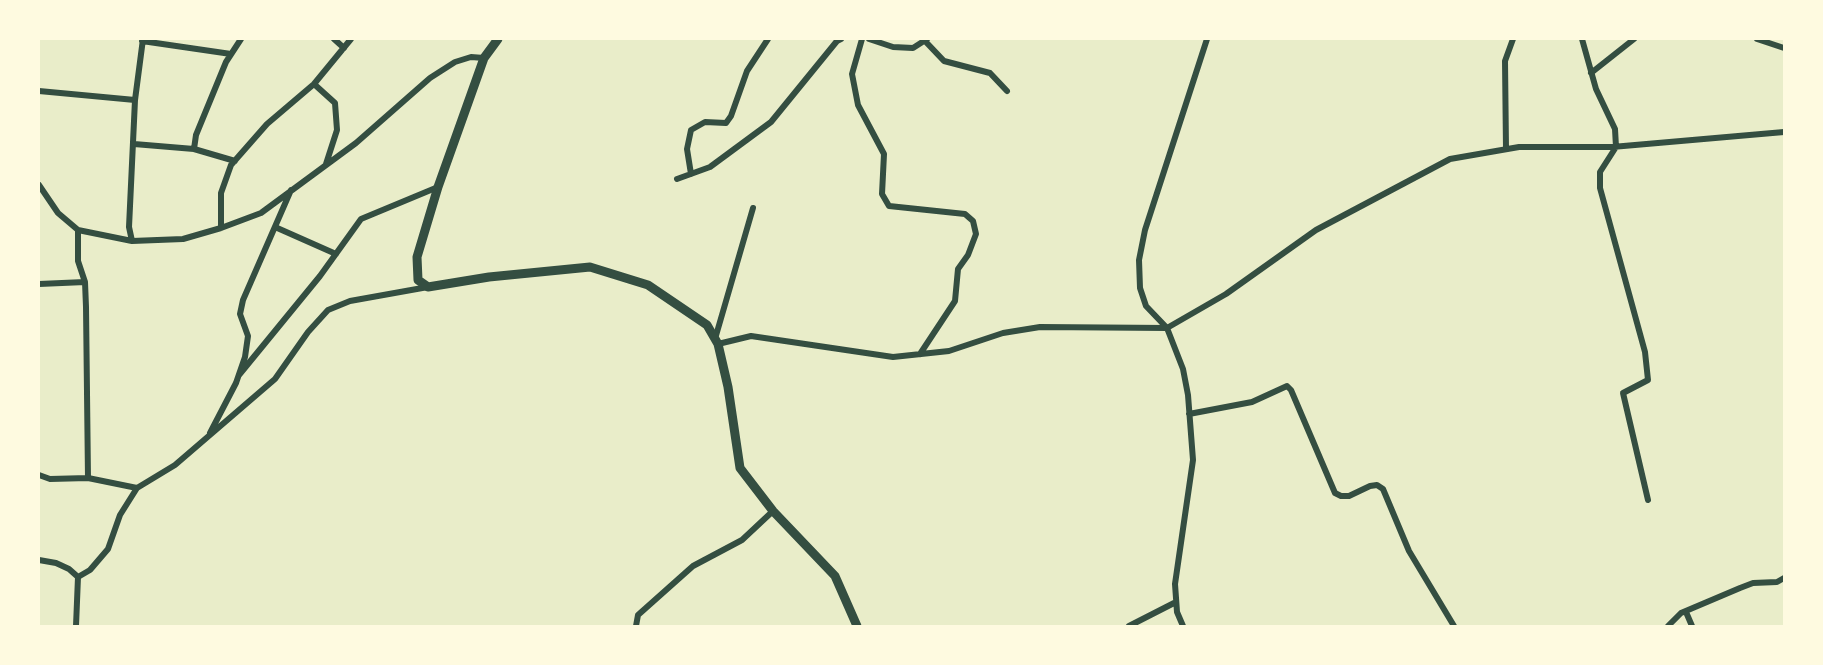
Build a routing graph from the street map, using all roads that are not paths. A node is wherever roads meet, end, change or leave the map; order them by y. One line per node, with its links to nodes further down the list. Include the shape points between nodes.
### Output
1 (241, 39): 18 (street)
2 (334, 39): 16 (street)
3 (351, 39): 16 (street)
4 (498, 39): 19 (street)
5 (768, 39): 32 (street, via 747,71 726,123 705,122 691,130 687,149)
6 (841, 39): 32 (street, via 771,122 710,167)
7 (862, 39): 48 (street, via 852,74 858,105 884,154 882,194 889,206 965,214 973,220 976,234 958,269 955,301)
8 (869, 39): 14 (street, via 893,47 913,48)
9 (1207, 39): 46 (street, via 1145,230 1139,260 1140,288 1146,306)
10 (1513, 39): 29 (street, via 1505,61)
11 (1634, 39): 20 (street)
12 (1757, 39): 17 (street)
13 (142, 40): 18 (street); 24 (street)
14 (926, 40): 23 (street, via 944,61 990,74)
15 (1581, 41): 20 (street)
16 (344, 48): 21 (street)
17 (1784, 48)
18 (231, 54): 28 (street, via 196,135)
19 (484, 58): 31 (street, via 455,62 430,78 382,122); 35 (street)
20 (1591, 73): 27 (street, via 1615,129)
21 (314, 84): 30 (street, via 267,124); 31 (street, via 335,103 337,130)
22 (39, 91): 24 (street)
23 (1007, 91)
24 (135, 100): 26 (street)
25 (1784, 132): 27 (street)
26 (134, 144): 28 (street); 41 (street, via 129,227)
27 (1616, 147): 29 (street); 55 (street, via 1600,172 1600,188 1645,352 1648,380 1623,393)
28 (194, 149): 30 (street)
29 (1506, 149): 46 (street, via 1450,159 1394,187 1316,230 1226,294)
30 (235, 161): 39 (street, via 221,193)
31 (326, 164): 36 (street)
32 (691, 174): 33 (street)
33 (677, 179)
34 (39, 185): 40 (street, via 58,213)
35 (438, 187): 42 (street, via 361,219); 45 (street, via 417,257 418,280)
36 (292, 189): 38 (street); 39 (street, via 261,213)
37 (753, 208): 47 (street)
38 (275, 227): 42 (street); 49 (street, via 243,300 240,314 248,336)
39 (221, 228): 41 (street, via 183,239)
40 (78, 230): 41 (street); 43 (street, via 78,261)
41 (132, 241)
42 (336, 254): 49 (street)
43 (85, 282): 44 (street); 53 (street)
44 (39, 284)
45 (428, 287): 47 (street, via 590,267 648,285 707,325); 51 (street, via 350,301 328,310 275,379)
46 (1167, 328): 48 (street, via 1040,327 1003,333 949,351); 50 (street, via 1183,369)
47 (716, 341): 48 (street, via 751,336 893,357); 56 (street, via 728,387 740,468)
48 (920, 354)
49 (239, 375): 51 (street)
50 (1190, 414): 60 (street, via 1193,460 1175,584); 67 (street, via 1252,402 1287,386 1292,390 1335,493 1350,496 1377,485 1383,489 1409,551)
51 (208, 436): 54 (street, via 174,465)
52 (39, 475): 53 (street, via 50,479)
53 (87, 478): 54 (street)
54 (137, 488): 58 (street, via 120,515 108,549 90,570)
55 (1648, 500)
56 (773, 511): 63 (street, via 742,540 693,567 638,615); 64 (street, via 835,576)
57 (39, 560): 58 (street, via 56,563)
58 (78, 577): 62 (street)
59 (1784, 578): 61 (street, via 1747,585)
60 (1176, 602): 65 (street); 66 (street)
61 (1686, 612): 68 (street); 69 (street)
62 (76, 626)
63 (636, 626)
64 (857, 626)
65 (1129, 626)
66 (1183, 626)
67 (1454, 626)
68 (1668, 626)
69 (1692, 626)

